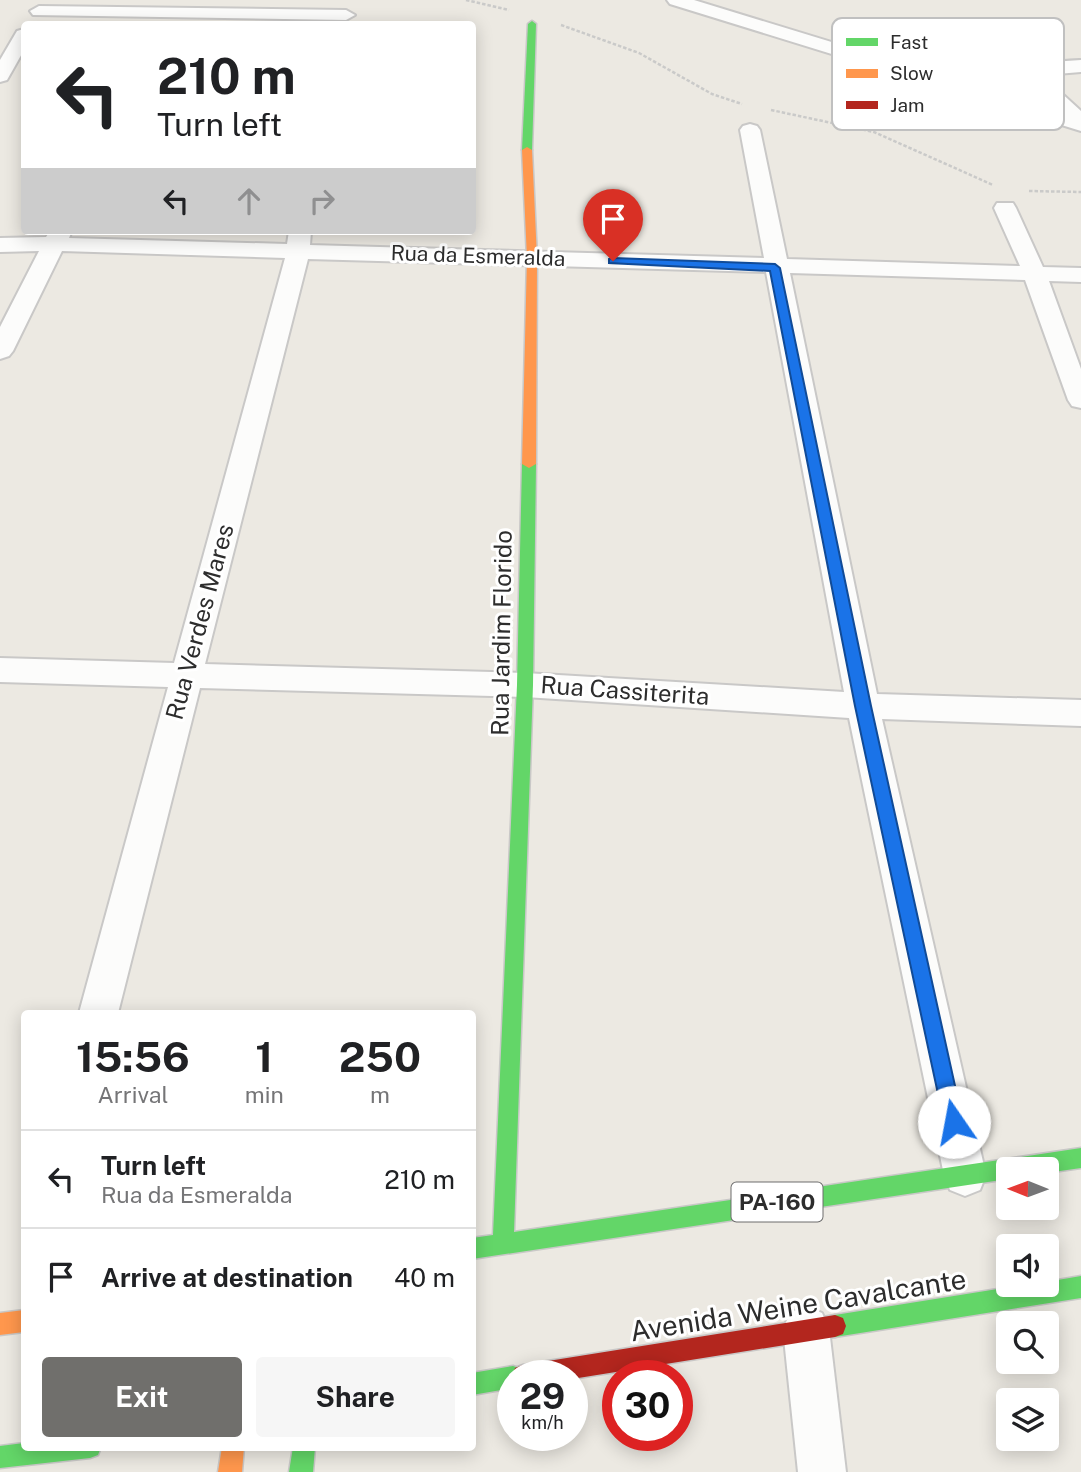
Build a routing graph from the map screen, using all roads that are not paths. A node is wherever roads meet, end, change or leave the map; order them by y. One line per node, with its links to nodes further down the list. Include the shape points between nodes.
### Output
1 (676, 0): 7 (street)
2 (38, 12): 3 (street)
3 (160, 12): 4 (street)
4 (346, 13)
5 (532, 24): 17 (street, Rua Jardim Florido, via 527,158)
6 (21, 40): 8 (street)
7 (832, 48)
8 (1, 74)
9 (1064, 109): 12 (street)
10 (753, 115): 18 (street)
11 (1064, 119): 12 (street)
12 (1081, 124)
13 (1011, 199): 19 (street)
14 (58, 237): 15 (street, Rua da Esmeralda); 16 (street, Rua da Esmeralda); 21 (street)
15 (299, 241): 17 (street, Rua da Esmeralda); 24 (street, Rua Verdes Mares)
16 (0, 245)
17 (532, 258): 18 (street, Rua da Esmeralda); 25 (street, Rua Jardim Florido)
18 (775, 268): 19 (street, Rua da Esmeralda); 26 (street)
19 (1035, 274): 20 (street, Rua da Esmeralda); 22 (street)
20 (1081, 275)
21 (0, 351)
22 (1081, 400)
23 (0, 670): 24 (street, Rua Cassiterita)
24 (185, 677): 25 (street, Rua Cassiterita); 28 (street, Rua Verdes Mares)
25 (525, 685): 26 (street, Rua Cassiterita); 31 (street, Rua Jardim Florido)
26 (863, 706): 27 (street, Rua Cassiterita); 30 (street)
27 (1081, 713)
28 (99, 1010)
29 (1081, 1158): 30 (street, PA-160)
30 (965, 1175): 31 (street, PA-160)
31 (503, 1243): 32 (street, PA-160)
32 (476, 1248)
33 (1081, 1287): 34 (street, Avenida Weine Cavalcante)
34 (806, 1329): 35 (street, Avenida Weine Cavalcante); 44 (street)
35 (588, 1365)
36 (497, 1380): 37 (street)
37 (476, 1383)
38 (54, 1451): 41 (street)
39 (233, 1451): 42 (street)
40 (304, 1451): 43 (street)
41 (0, 1457)
42 (230, 1472)
43 (301, 1472)
44 (822, 1472)

